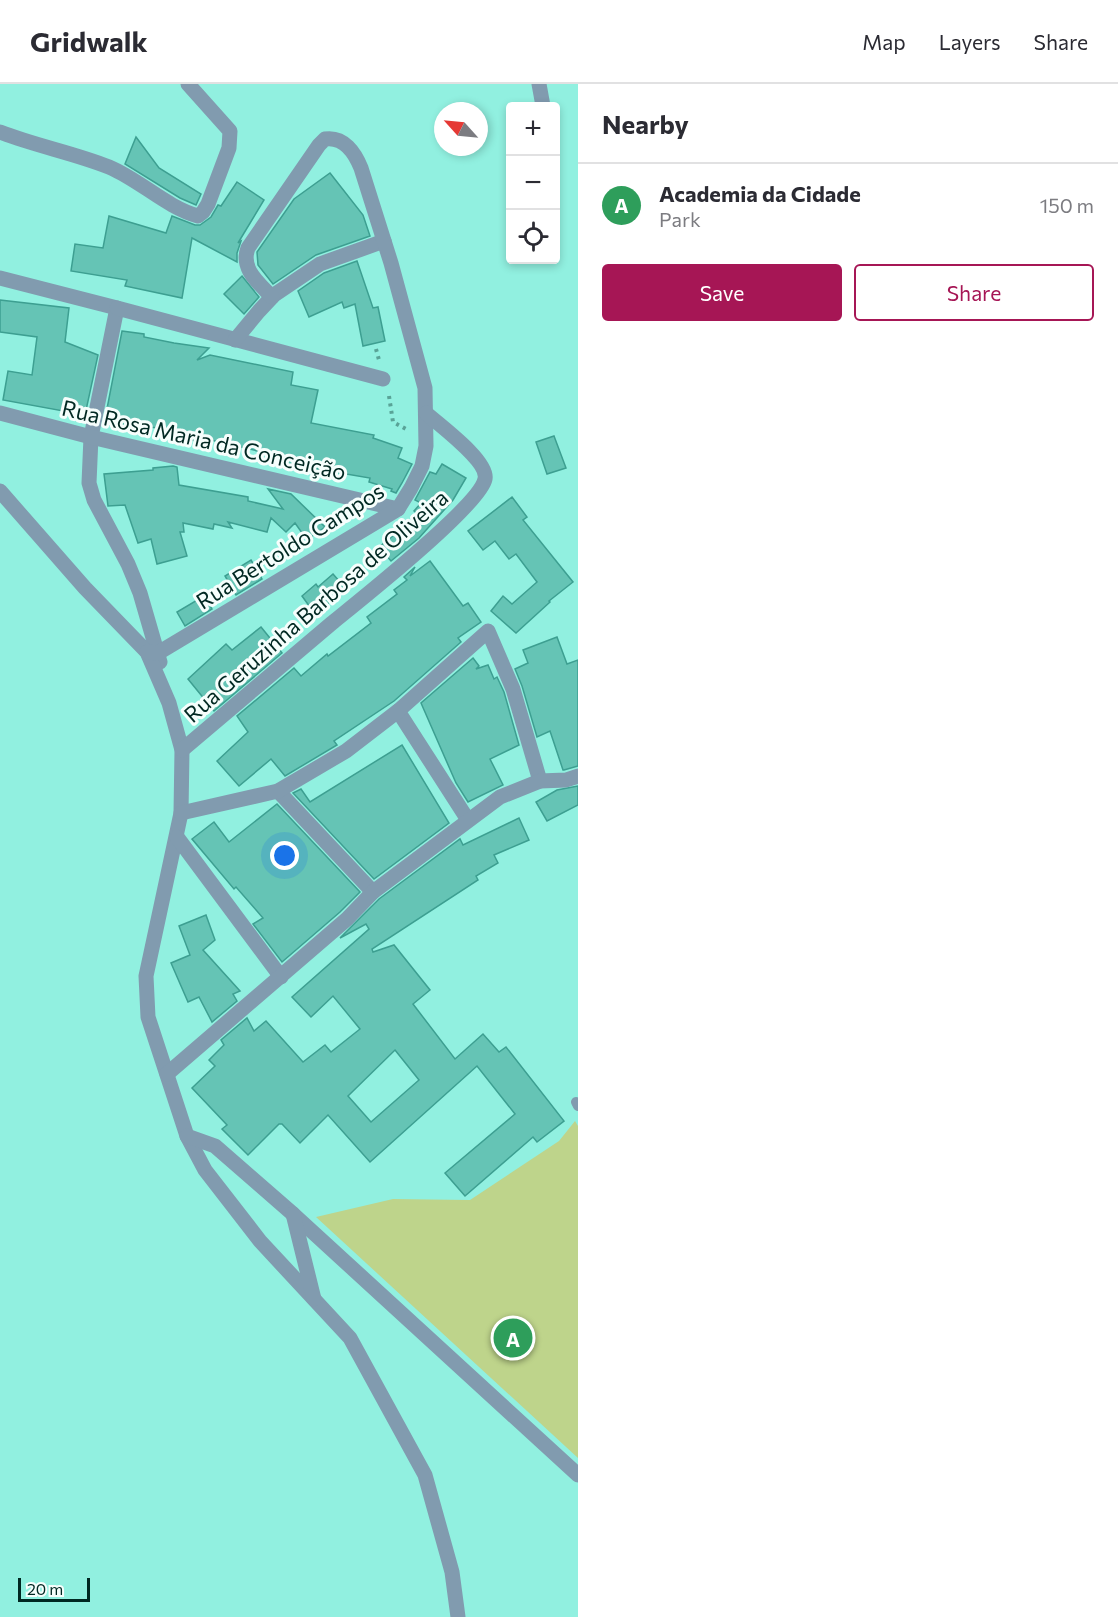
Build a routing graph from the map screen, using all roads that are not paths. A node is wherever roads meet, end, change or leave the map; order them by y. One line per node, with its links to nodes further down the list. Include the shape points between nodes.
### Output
1 (188, 84): 4 (street, via 230,131 229,148 208,204 198,216 109,167)
2 (539, 84): 3 (street)
3 (542, 102)
4 (0, 132)
5 (384, 241): 7 (street, via 320,264); 7 (street, Rua Bertoldo Campos, via 356,154 339,140 325,139 248,248 246,264 250,273); 12 (street, Rua Bertoldo Campos, via 425,388)
6 (0, 278): 8 (street)
7 (272, 297): 9 (street)
8 (117, 308): 9 (street); 13 (street)
9 (235, 340): 10 (street)
10 (384, 379)
11 (0, 412): 13 (street, Rua Rosa Maria da Conceição)
12 (426, 413): 15 (street, Rua Bertoldo Campos, via 422,466); 18 (street, Rua Geruzinha Barbosa de Oliveira, via 484,470 485,479 479,491 425,545)
13 (91, 437): 15 (street, Rua Rosa Maria da Conceição); 16 (street, via 89,483 140,593)
14 (0, 490): 16 (street, via 85,588)
15 (398, 509): 16 (street, Rua Bertoldo Campos)
16 (152, 652): 18 (street)
17 (398, 711): 20 (street, via 488,632 513,689); 21 (street, via 346,751); 23 (street)
18 (182, 750): 22 (street)
19 (578, 776): 20 (street)
20 (540, 781): 23 (street, via 500,797)
21 (278, 791): 22 (street); 25 (street)
22 (181, 813): 24 (street)
23 (468, 820): 25 (street)
24 (177, 837): 26 (street); 27 (street, via 146,976 148,1017)
25 (373, 892): 26 (street)
26 (281, 977): 27 (street)
27 (166, 1074): 28 (street)
28 (187, 1136): 29 (street, via 215,1146); 30 (street, via 205,1170 260,1241)
29 (293, 1214): 30 (street); 31 (street)
30 (314, 1299): 32 (street, via 350,1338 425,1475 452,1572)
31 (578, 1475)
32 (458, 1617)

